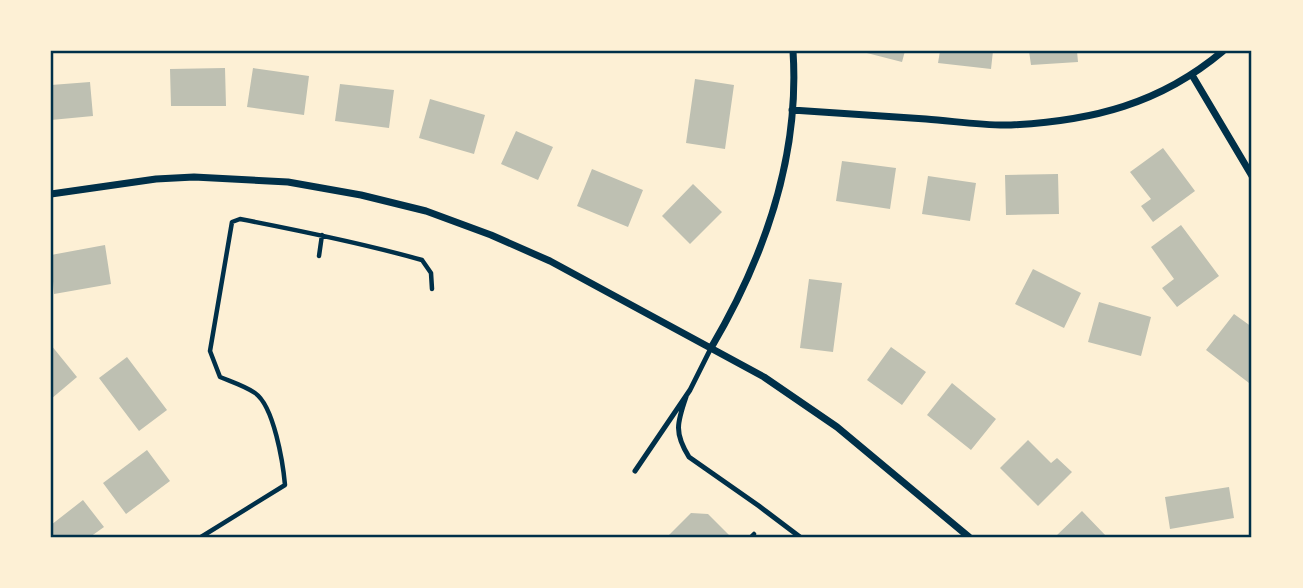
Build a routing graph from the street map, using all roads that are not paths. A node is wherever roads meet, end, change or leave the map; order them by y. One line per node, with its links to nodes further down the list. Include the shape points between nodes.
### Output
1 (793, 51): 4 (street)
2 (1223, 51): 3 (street)
3 (1192, 75): 4 (street, via 1159,94 1111,112 1009,125); 5 (street)
4 (792, 110): 7 (street, via 772,218 749,279)
5 (1252, 176)
6 (51, 194): 7 (street, via 139,180 194,177 288,182 361,195 426,211 491,235 550,261)
7 (711, 348): 8 (lane); 11 (street, via 764,377 837,427)
8 (686, 397): 9 (lane); 10 (lane, via 677,426 689,457)
9 (635, 471)
10 (800, 537)
11 (969, 537)

